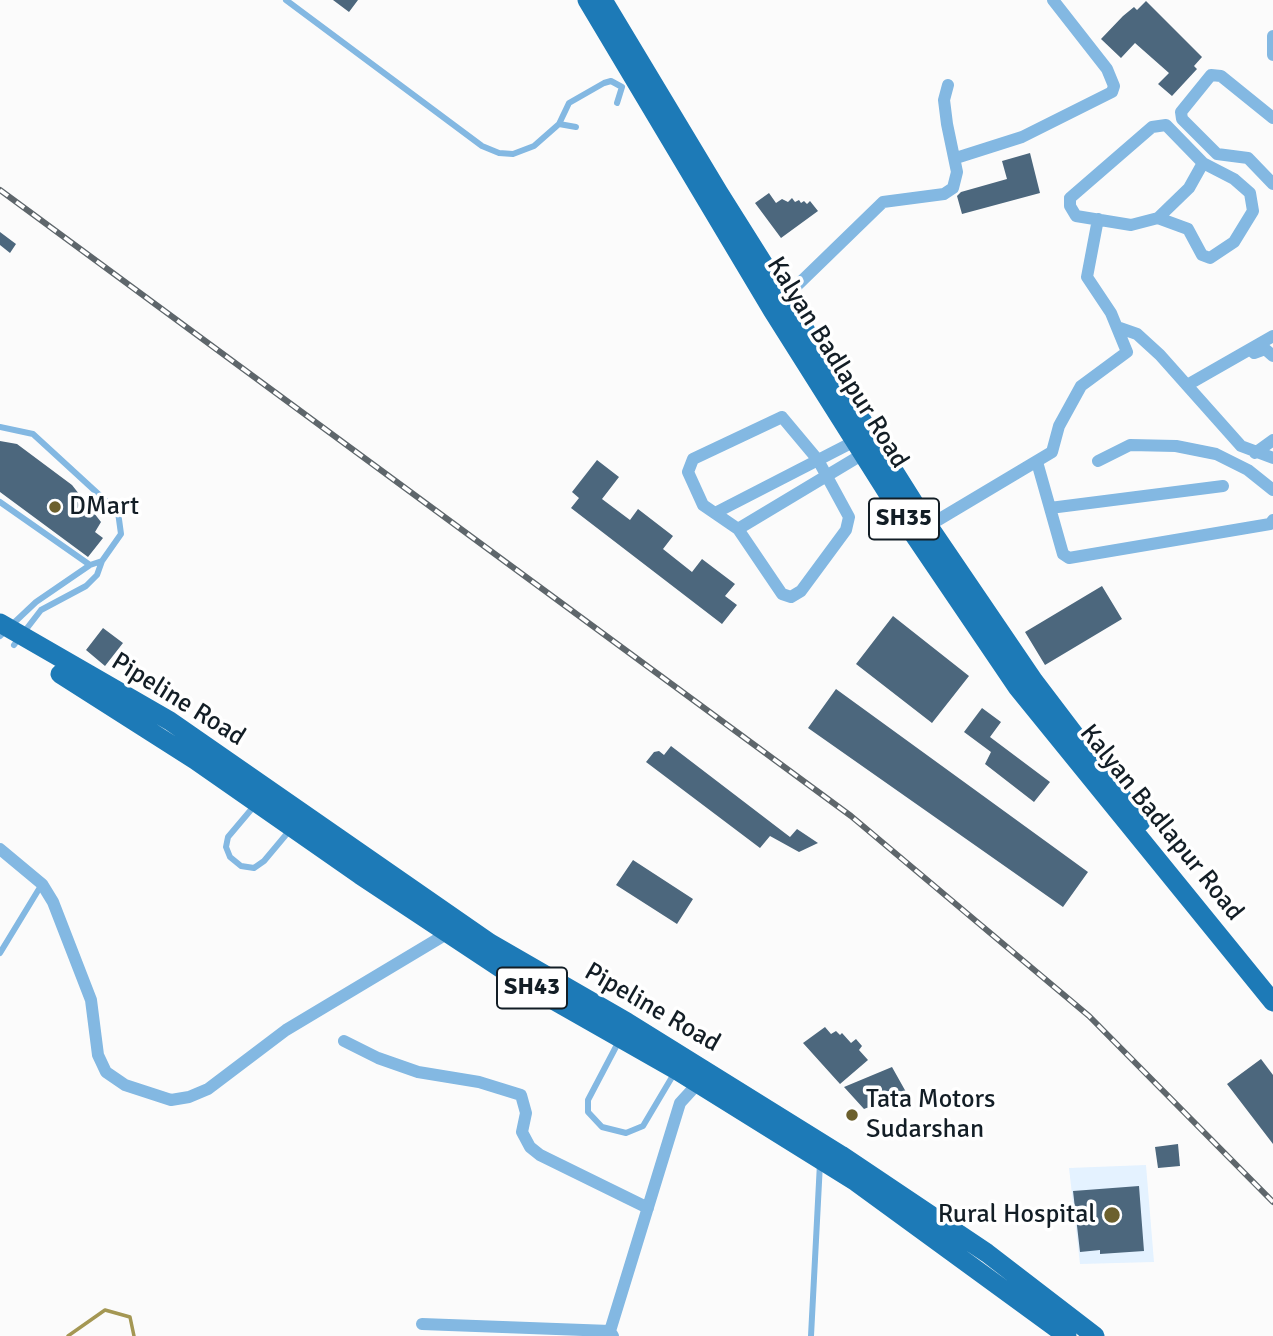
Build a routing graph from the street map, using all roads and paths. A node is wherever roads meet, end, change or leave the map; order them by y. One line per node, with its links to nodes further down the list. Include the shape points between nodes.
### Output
1 (286, 0): 11 (lane, via 482,146 513,154 534,146)
2 (587, 0): 8 (main road, Kalyan Badlapur Road / SH35)
3 (603, 0): 8 (main road, Kalyan Badlapur Road / SH35)
4 (1053, 0): 13 (street, via 1107,69 1112,92 1022,136)
5 (1273, 36): 6 (street)
6 (1273, 55)
7 (947, 85): 13 (street, via 944,100)
8 (638, 86): 9 (lane); 11 (lane, via 604,83 569,103); 18 (main road, Kalyan Badlapur Road / SH35)
9 (617, 103)
10 (1273, 118): 15 (street, via 1221,76 1211,75 1181,112 1182,119 1217,154 1248,158)
11 (559, 124): 12 (lane)
12 (576, 127)
13 (956, 158): 18 (street, via 953,188 944,194 883,202)
14 (1203, 163): 16 (street, via 1189,188); 16 (street, via 1250,193 1253,211 1234,242 1210,258 1202,255 1188,229); 17 (street, via 1166,125 1152,127 1070,198 1076,215)
15 (1273, 184)
16 (1158, 218): 17 (street, via 1131,225)
17 (1098, 219): 19 (street, via 1087,277)
18 (778, 303): 25 (main road, Kalyan Badlapur Road / SH35); 39 (main road, Kalyan Badlapur Road / SH35)
19 (1117, 327): 22 (street, via 1137,334); 30 (street, via 1127,352 1081,386 1059,426 1052,452)
20 (1273, 337): 22 (street)
21 (1273, 356): 22 (street, via 1259,350)
22 (1192, 388): 26 (street, via 1241,446)
23 (0, 427): 40 (lane, via 33,433 118,512 121,534)
24 (1273, 440): 26 (street)
25 (859, 448): 28 (street); 31 (street); 39 (main road, Kalyan Badlapur Road / SH35)
26 (1255, 453): 27 (street)
27 (1273, 458)
28 (818, 460): 31 (street); 36 (street); 36 (street, via 782,417 693,459 688,467 693,483 703,505)
29 (1098, 461): 33 (street, via 1130,445 1176,446 1216,454)
30 (1037, 462): 35 (street); 39 (street)
31 (827, 475): 38 (street); 38 (street, via 848,512 849,523 796,596 782,594)
32 (1223, 486): 35 (street)
33 (1273, 489)
34 (0, 502): 41 (lane)
35 (1050, 508): 37 (street, via 1063,554 1069,558)
36 (717, 512): 38 (street)
37 (1273, 520)
38 (738, 529)
39 (921, 530): 49 (main road, Kalyan Badlapur Road / SH35, via 1107,777); 50 (main road, Kalyan Badlapur Road / SH35, via 1017,687)
40 (102, 561): 41 (lane); 42 (lane, via 86,586)
41 (90, 565): 42 (lane, via 36,601)
42 (7, 634): 43 (main road, Pipeline Road / SH43, via 119,702 170,721)
43 (263, 796): 44 (main road, Pipeline Road / SH43); 44 (lane, via 228,838 230,857 241,866 254,868 264,861)
44 (297, 819): 47 (main road, Pipeline Road / SH43)
45 (0, 849): 46 (street)
46 (42, 884): 47 (street, via 91,1000 106,1072 125,1085 171,1100 208,1089 286,1030); 48 (lane)
47 (455, 929): 51 (main road, Pipeline Road / SH43, via 523,983)
48 (0, 953)
49 (1273, 981)
50 (1273, 1002)
51 (625, 1031): 53 (main road, Pipeline Road / SH43); 53 (lane, via 589,1100 588,1112 602,1127 626,1133 643,1126); 54 (main road, Pipeline Road / SH43)
52 (344, 1041): 56 (street, via 418,1072 479,1082 521,1095 526,1113 522,1132 530,1147)
53 (676, 1070): 54 (main road, Pipeline Road / SH43)
54 (702, 1077): 55 (main road, Pipeline Road / SH43); 56 (street, via 680,1104)
55 (824, 1154): 59 (lane); 60 (main road, Pipeline Road / SH43); 61 (main road, Pipeline Road / SH43, via 987,1252)
56 (648, 1208): 58 (street)
57 (422, 1324): 58 (street)
58 (611, 1334)
59 (811, 1336)
60 (1067, 1336)
61 (1094, 1336)

